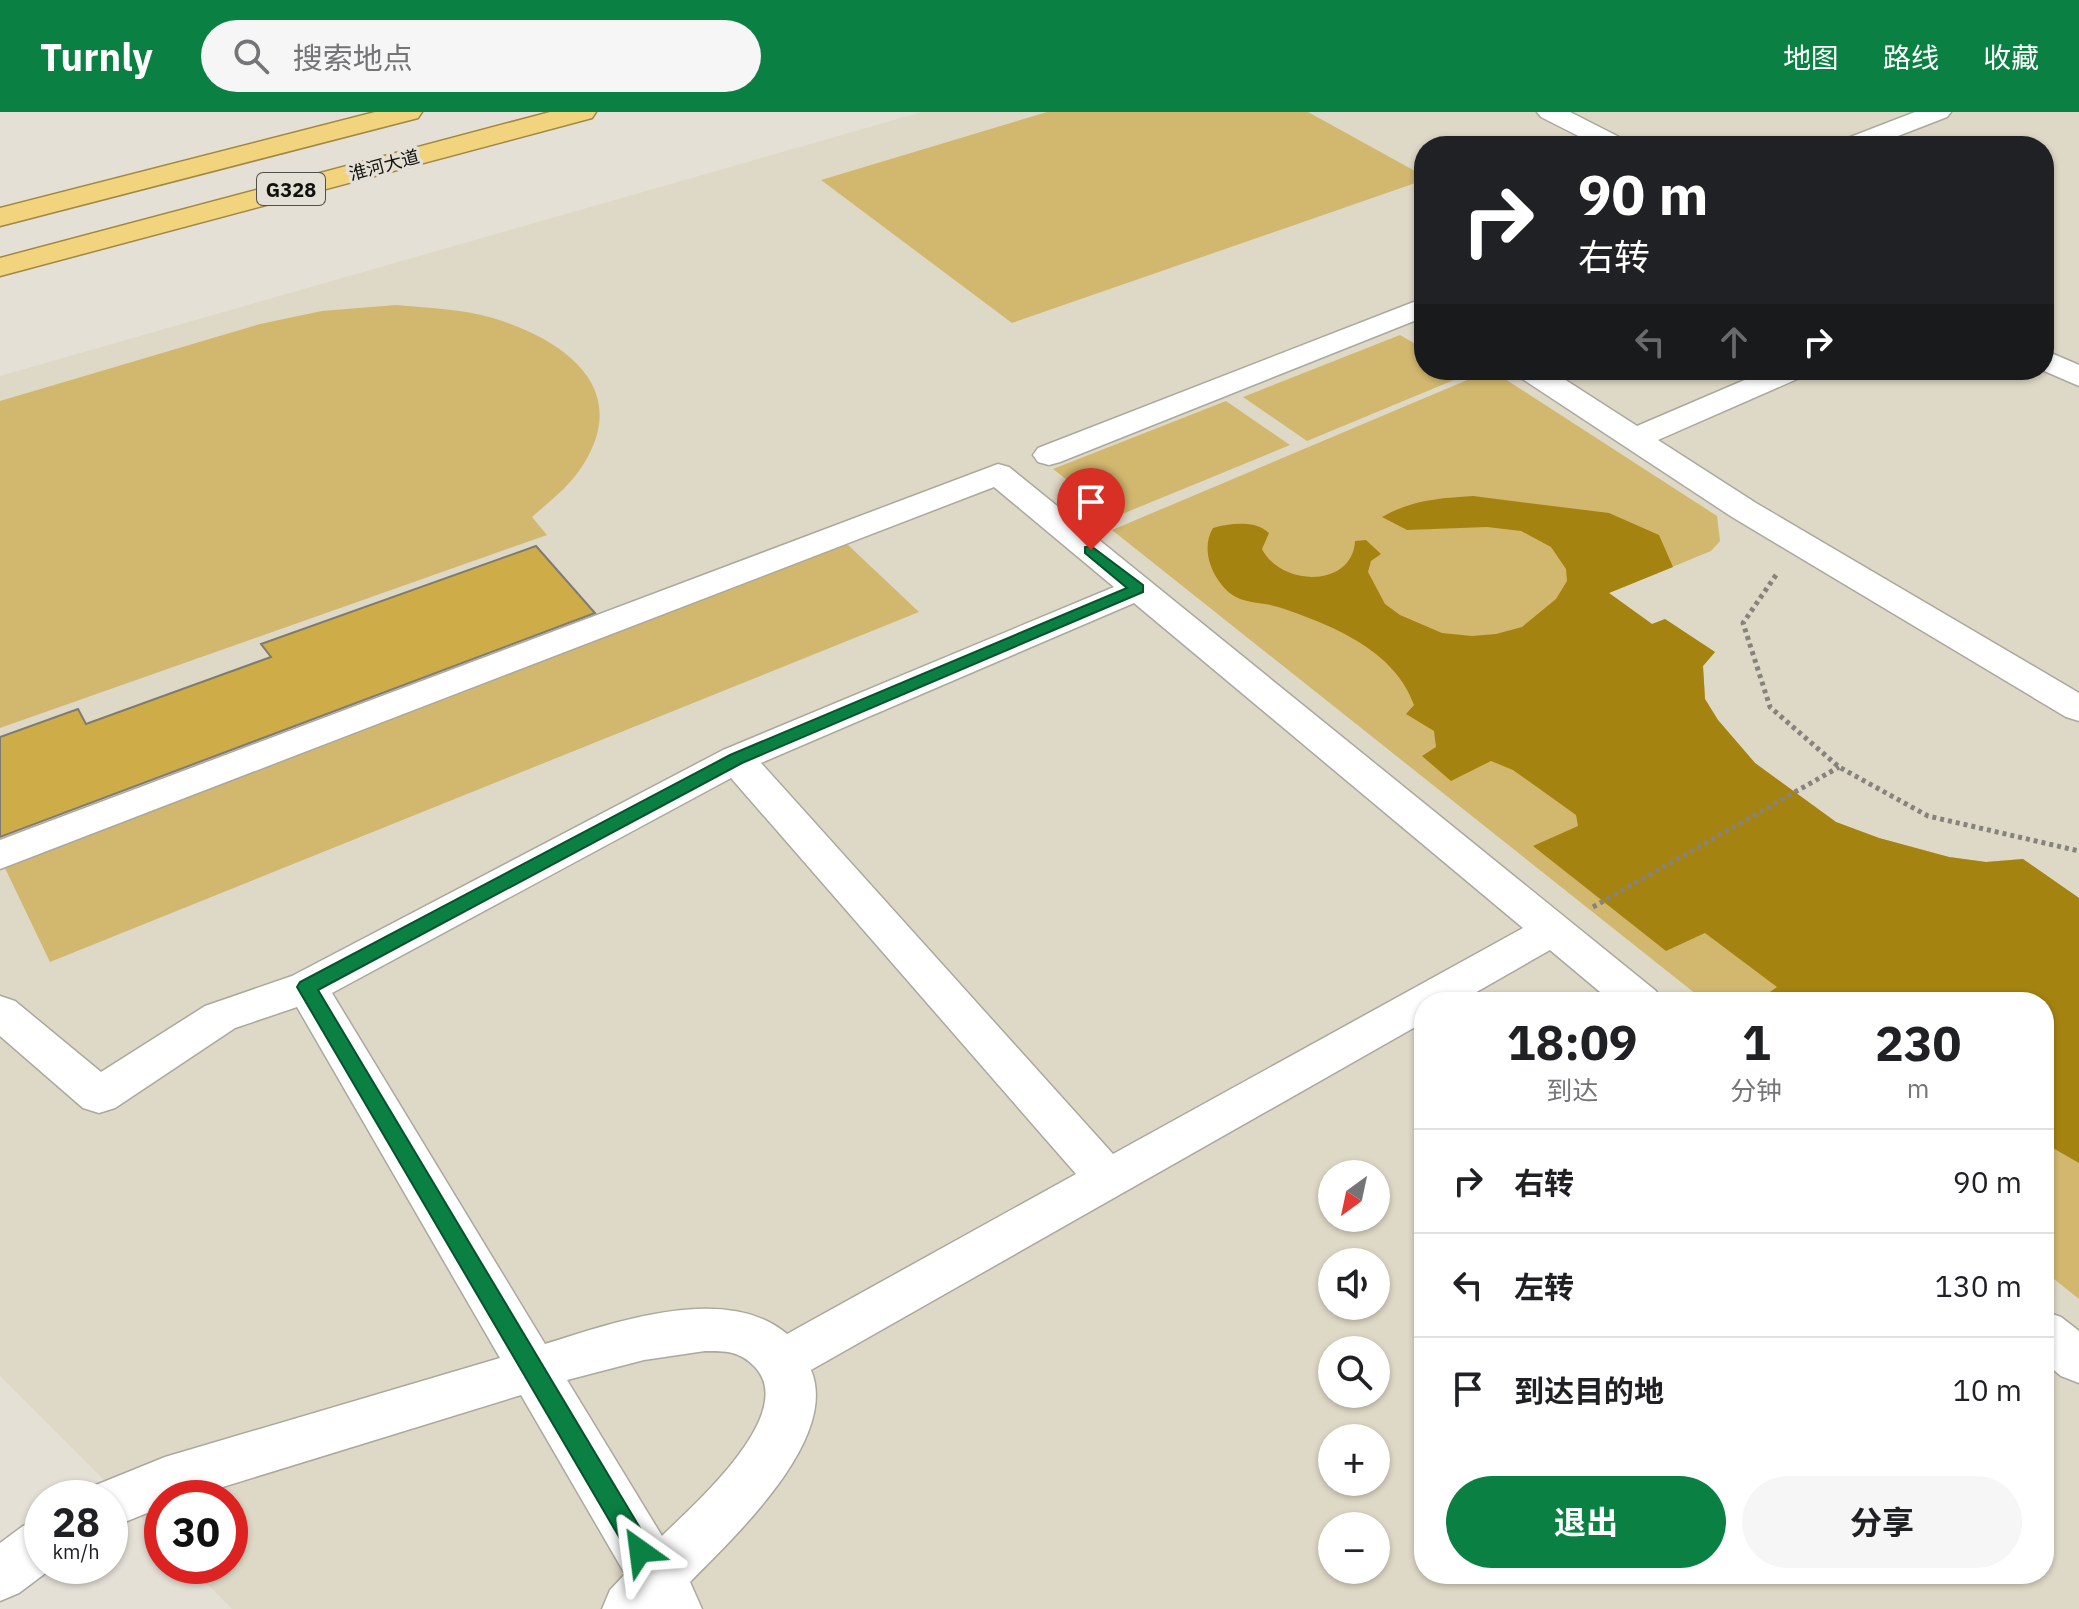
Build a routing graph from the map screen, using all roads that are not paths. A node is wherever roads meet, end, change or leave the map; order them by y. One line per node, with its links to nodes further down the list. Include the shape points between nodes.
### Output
1 (408, 112): 7 (highway, G328)
2 (582, 112): 8 (highway, 淮河大道 / G328)
3 (1550, 112): 5 (street)
4 (1938, 112): 6 (street)
5 (1598, 136)
6 (1875, 136)
7 (0, 217)
8 (0, 267)
9 (1414, 311): 15 (street)
10 (2054, 364): 11 (street)
11 (2079, 377)
12 (1545, 380): 14 (street)
13 (1770, 380): 14 (street)
14 (1637, 438): 17 (street)
15 (1049, 455)
16 (1138, 589): 18 (street); 19 (street, via 998,474); 20 (street)
17 (2079, 709)
18 (736, 759): 21 (street); 26 (street)
19 (0, 855)
20 (1553, 930): 22 (street); 23 (street)
21 (307, 987): 25 (street, via 220,1017 99,1096); 30 (street)
22 (1442, 992)
23 (1629, 992)
24 (1414, 1008): 26 (street)
25 (0, 1012)
26 (1108, 1179): 29 (street)
27 (2054, 1340): 28 (street)
28 (2079, 1361)
29 (781, 1362): 30 (street, via 771,1348 734,1330 679,1333); 34 (street, via 791,1375 791,1406 773,1443)
30 (533, 1370): 31 (street); 34 (street)
31 (128, 1496)
32 (24, 1557): 33 (street)
33 (0, 1575)
34 (653, 1598)

